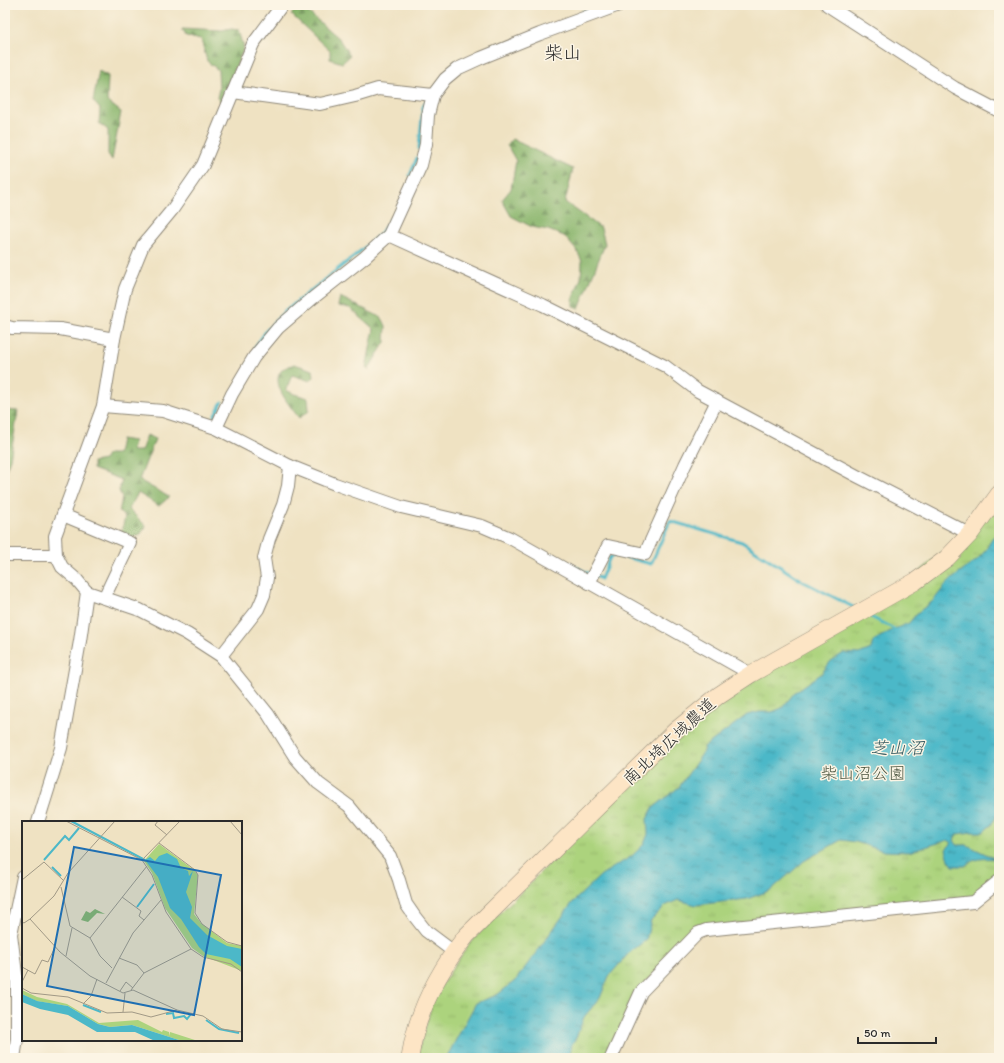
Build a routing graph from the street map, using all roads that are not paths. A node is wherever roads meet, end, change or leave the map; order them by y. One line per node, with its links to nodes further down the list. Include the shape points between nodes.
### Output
1 (282, 5): 4 (street, via 253,44)
2 (619, 5): 5 (street, via 456,69 444,79)
3 (827, 5): 6 (street, via 955,88)
4 (233, 92): 5 (street, via 320,104 378,89); 9 (street, via 203,165 172,210 143,245 126,289)
5 (433, 95): 7 (street, via 421,165)
6 (999, 111)
7 (389, 235): 10 (street, via 543,305 665,366 698,391); 12 (street, via 278,328 254,357)
8 (5, 326): 9 (street, via 60,329)
9 (114, 339): 11 (street)
10 (717, 401): 16 (street); 19 (street, via 645,554 608,546)
11 (103, 406): 12 (street, via 163,411); 15 (street)
12 (216, 428): 13 (street)
13 (290, 466): 19 (street, via 401,507 482,526 510,538); 22 (street, via 283,505 264,558 267,578 264,595 258,609)
14 (999, 494): 16 (street, 南北埼広域農道)
15 (63, 515): 17 (street, via 55,536); 21 (street, via 130,543)
16 (970, 534): 23 (street, 南北埼広域農道, via 947,558 916,581)
17 (56, 554): 18 (street); 20 (street, via 62,567)
18 (5, 555)
19 (589, 583): 23 (street)
20 (87, 592): 21 (street); 24 (street, via 61,748)
21 (104, 598): 22 (street, via 140,610)
22 (221, 656): 28 (street, via 268,714 295,757 318,783 348,806 390,856 406,904 426,931)
23 (751, 674): 28 (street, 南北埼広域農道, via 719,695 675,731 466,936)
24 (38, 821)
25 (22, 881): 27 (street)
26 (999, 881): 31 (street, via 973,902 706,930 698,933 641,992)
27 (8, 931): 29 (street, via 16,982 17,1039)
28 (454, 952): 30 (street, 南北埼広域農道, via 433,985 419,1020)
29 (14, 1058)
30 (410, 1058)
31 (611, 1058)

